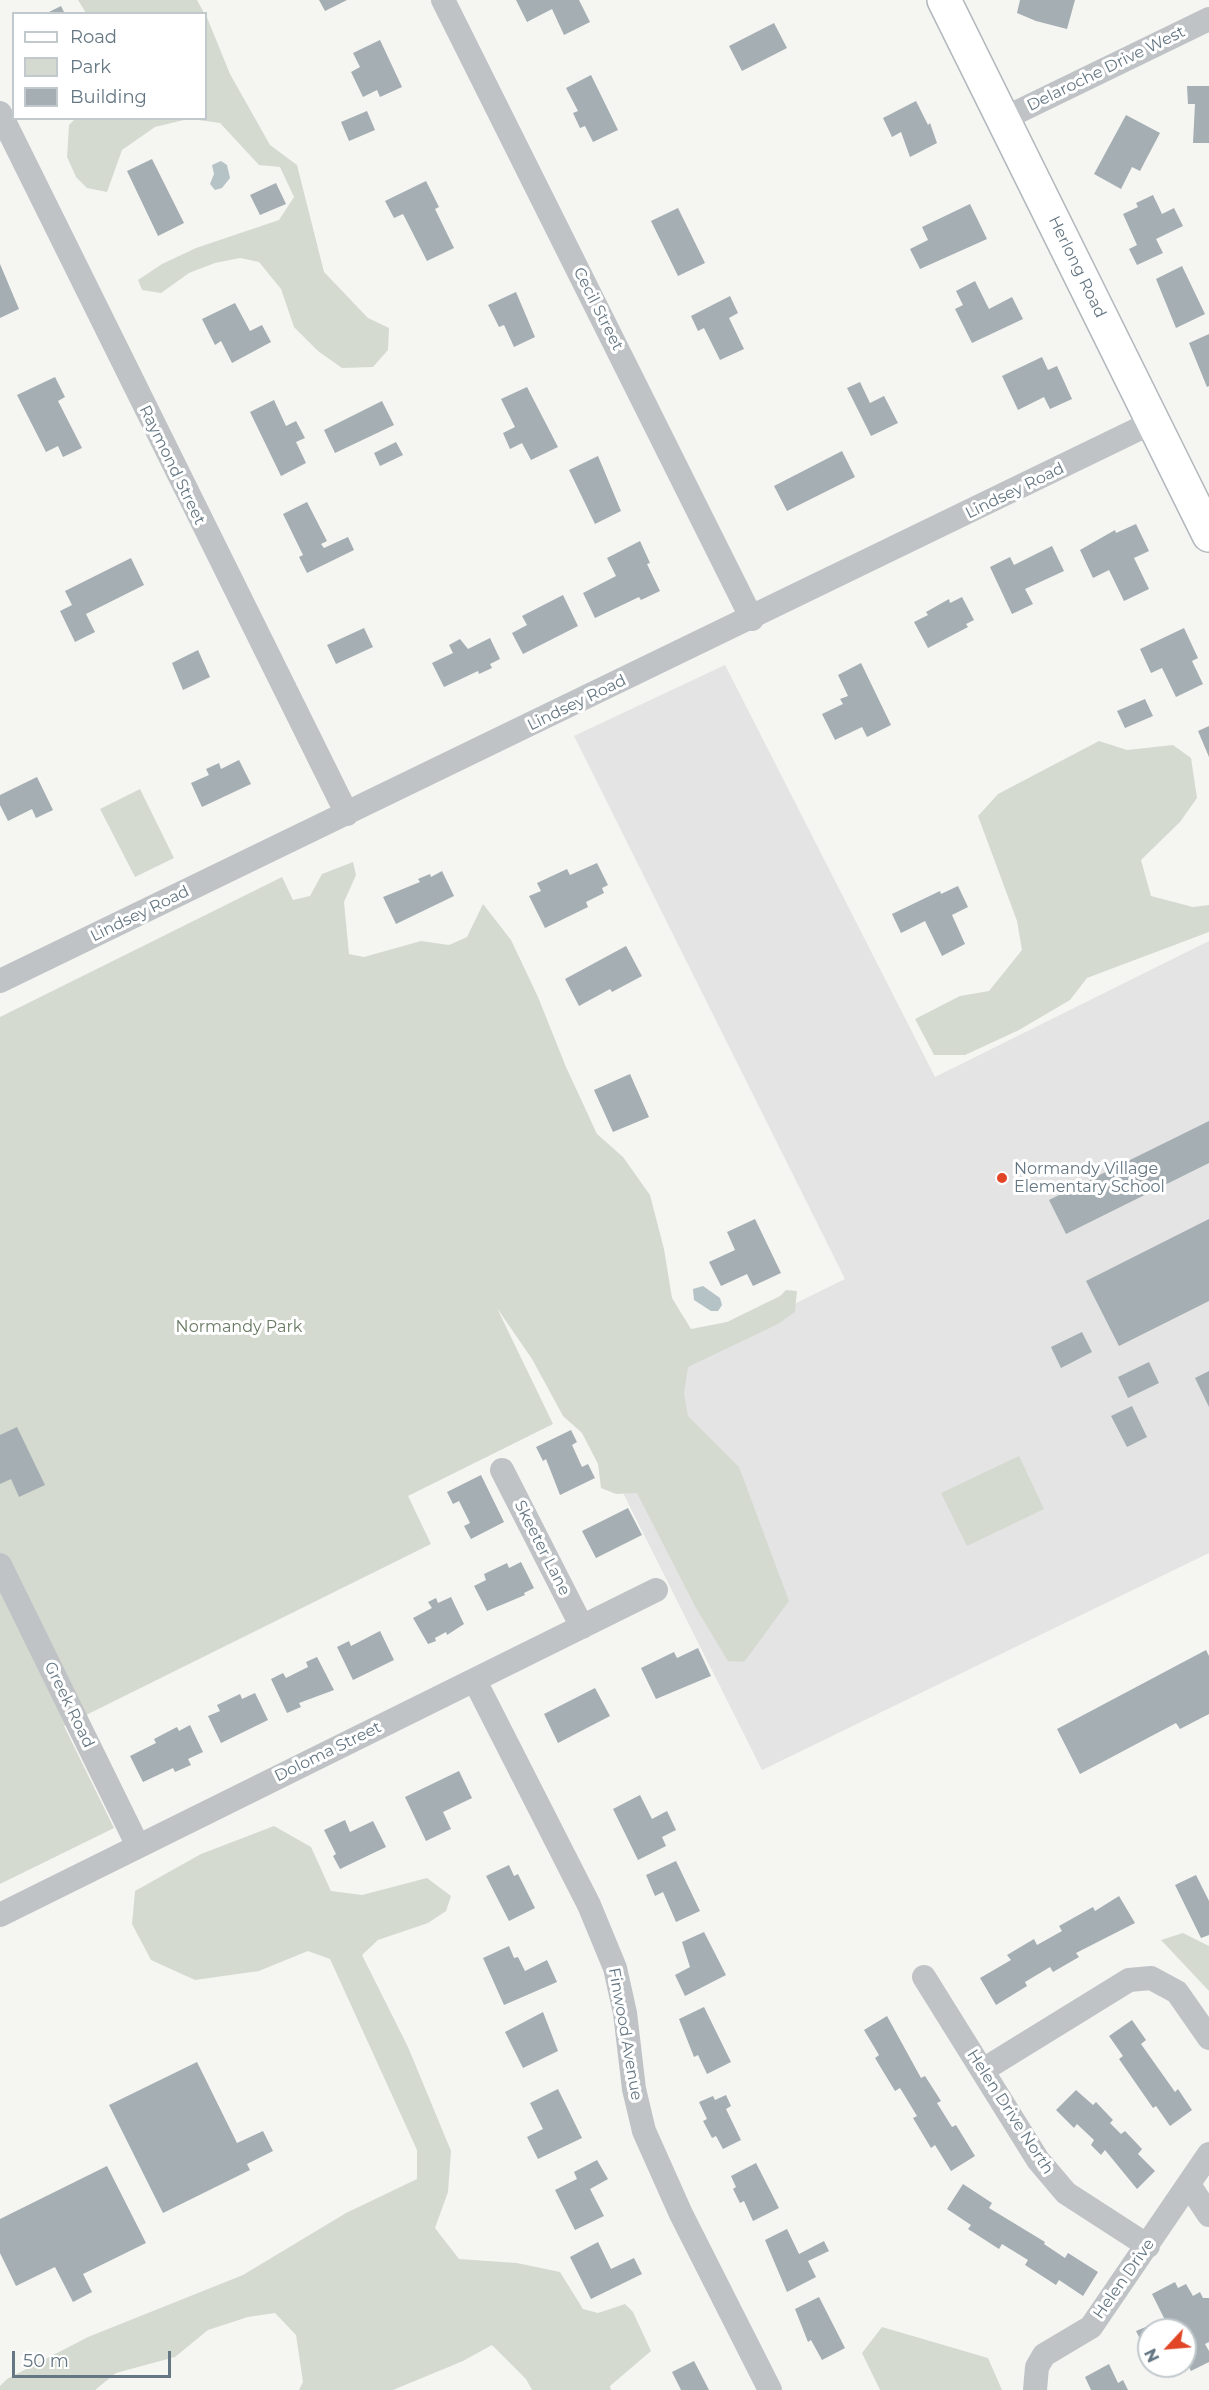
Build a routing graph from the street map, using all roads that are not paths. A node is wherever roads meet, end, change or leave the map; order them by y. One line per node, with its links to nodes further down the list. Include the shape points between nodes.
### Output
1 (443, 0): 8 (street, Cecil Street)
2 (944, 0): 5 (street, Herlong Road)
3 (1209, 20): 5 (street, Delaroche Drive West)
4 (0, 114): 9 (street, Raymond Street)
5 (1003, 119): 6 (street, Herlong Road)
6 (1153, 422): 7 (street, Herlong Road); 8 (street, Lindsey Road)
7 (1209, 535)
8 (752, 619): 9 (street, Lindsey Road)
9 (347, 814): 10 (street, Lindsey Road)
10 (2, 974)
11 (502, 1470): 14 (street, Skeeter Lane)
12 (0, 1565): 16 (street, Greek Road)
13 (657, 1590): 14 (street, Doloma Street)
14 (582, 1627): 15 (street, Doloma Street)
15 (475, 1681): 16 (street, Doloma Street); 25 (street, Finwood Avenue, via 589,1905 611,1958 644,2131 681,2214)
16 (138, 1846): 17 (street, Doloma Street)
17 (0, 1915)
18 (924, 1977): 20 (street, Helen Drive North)
19 (1209, 2038): 20 (street, via 1177,1992 1151,1978 1129,1980)
20 (983, 2070): 24 (street, Helen Drive North, via 1038,2160 1066,2193)
21 (1209, 2154): 22 (street, Helen Drive)
22 (1189, 2186): 23 (street); 24 (street, Helen Drive)
23 (1209, 2215)
24 (1148, 2246): 26 (street, Helen Drive, via 1091,2327 1044,2355 1037,2367)
25 (770, 2390)
26 (1035, 2390)

